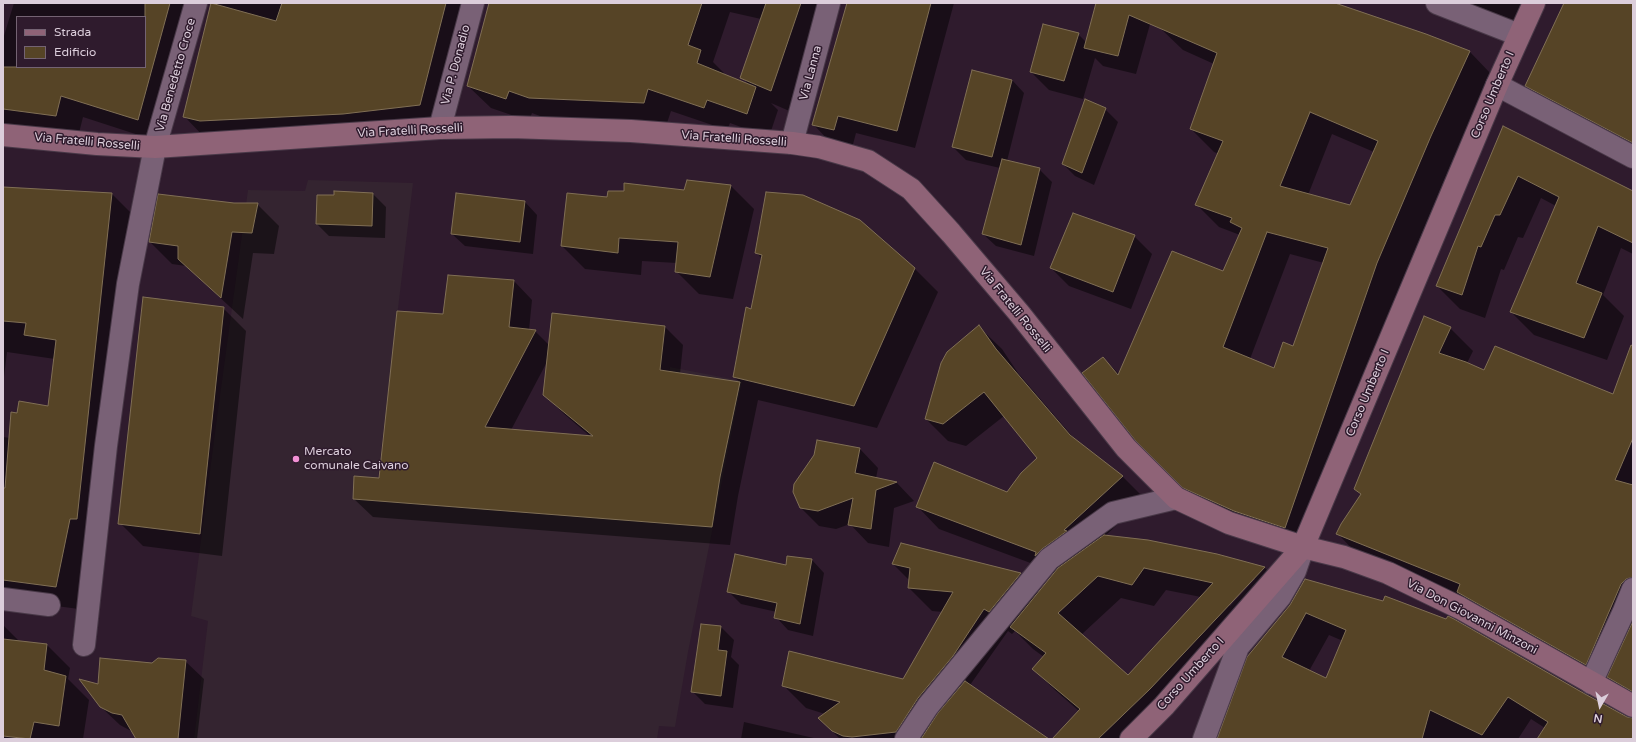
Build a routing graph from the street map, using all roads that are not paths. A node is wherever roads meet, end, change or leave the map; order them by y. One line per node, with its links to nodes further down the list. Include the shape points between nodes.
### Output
1 (196, 3): 11 (street, Via Benedetto Croce)
2 (473, 3): 8 (street, Via P. Donadio)
3 (829, 3): 10 (street, Via Lanna)
4 (1437, 3): 6 (street)
5 (1534, 3): 6 (main road, Corso Umberto I)
6 (1519, 35): 7 (main road, Corso Umberto I)
7 (1497, 84): 12 (street); 14 (main road, Corso Umberto I)
8 (440, 128): 10 (main road, Via Fratelli Rosselli, via 511,127 631,131); 11 (main road, Via Fratelli Rosselli)
9 (3, 135): 11 (main road, Via Fratelli Rosselli)
10 (792, 143): 13 (main road, Via Fratelli Rosselli, via 819,147 868,161 912,189 952,232 1019,313 1126,448)
11 (155, 147): 18 (street, Via Benedetto Croce, via 128,284 106,446)
12 (1633, 157)
13 (1176, 498): 14 (main road, Via Fratelli Rosselli, via 1228,523); 21 (street, via 1113,513 1049,559 928,706)
14 (1303, 547): 19 (main road, Via Don Giovanni Minzoni, via 1388,572 1460,608); 22 (main road, Corso Umberto I, via 1164,706); 23 (street, via 1295,571 1280,597 1238,646)
15 (1633, 589): 19 (street)
16 (3, 599): 17 (street)
17 (49, 605)
18 (84, 645)
19 (1591, 683): 20 (main road, Via Don Giovanni Minzoni)
20 (1633, 706)
21 (906, 739)
22 (1131, 739)
23 (1204, 739)

